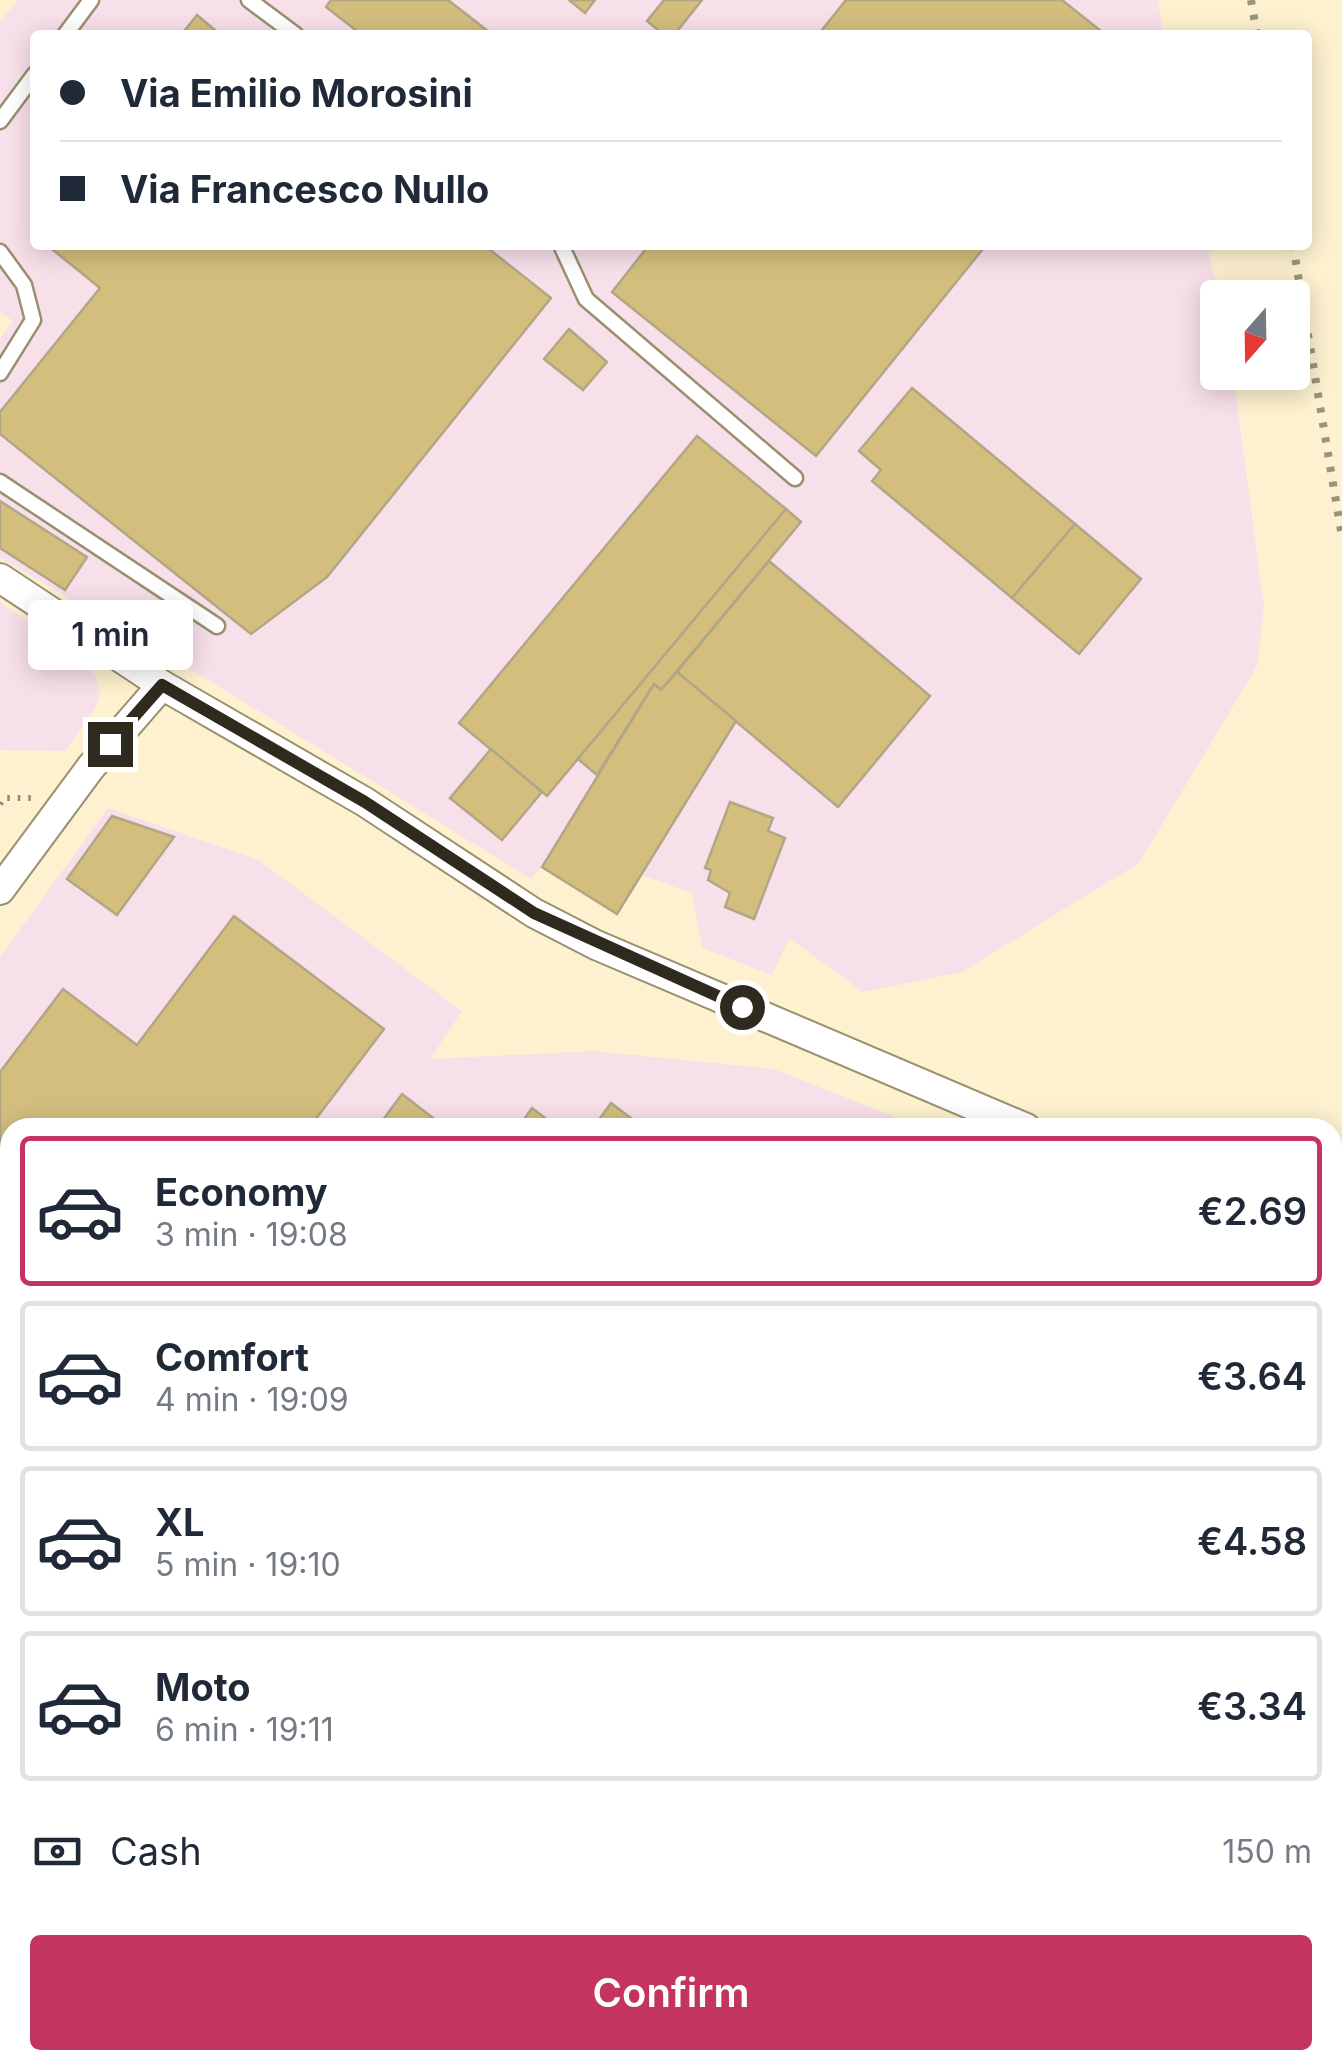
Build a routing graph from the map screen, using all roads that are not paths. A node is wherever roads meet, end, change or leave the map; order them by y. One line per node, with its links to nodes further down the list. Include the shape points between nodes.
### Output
1 (91, 0): 3 (lane)
2 (249, 0): 4 (lane)
3 (69, 30)
4 (289, 30)
5 (30, 81): 6 (lane)
6 (0, 120)
7 (563, 250): 10 (lane, via 586,299)
8 (0, 252): 9 (lane, via 24,285 34,320)
9 (0, 373)
10 (795, 478)
11 (0, 482): 13 (lane)
12 (0, 578): 14 (street)
13 (217, 626)
14 (162, 685): 15 (street); 16 (street, via 596,945)
15 (0, 890)
16 (1003, 1118)

